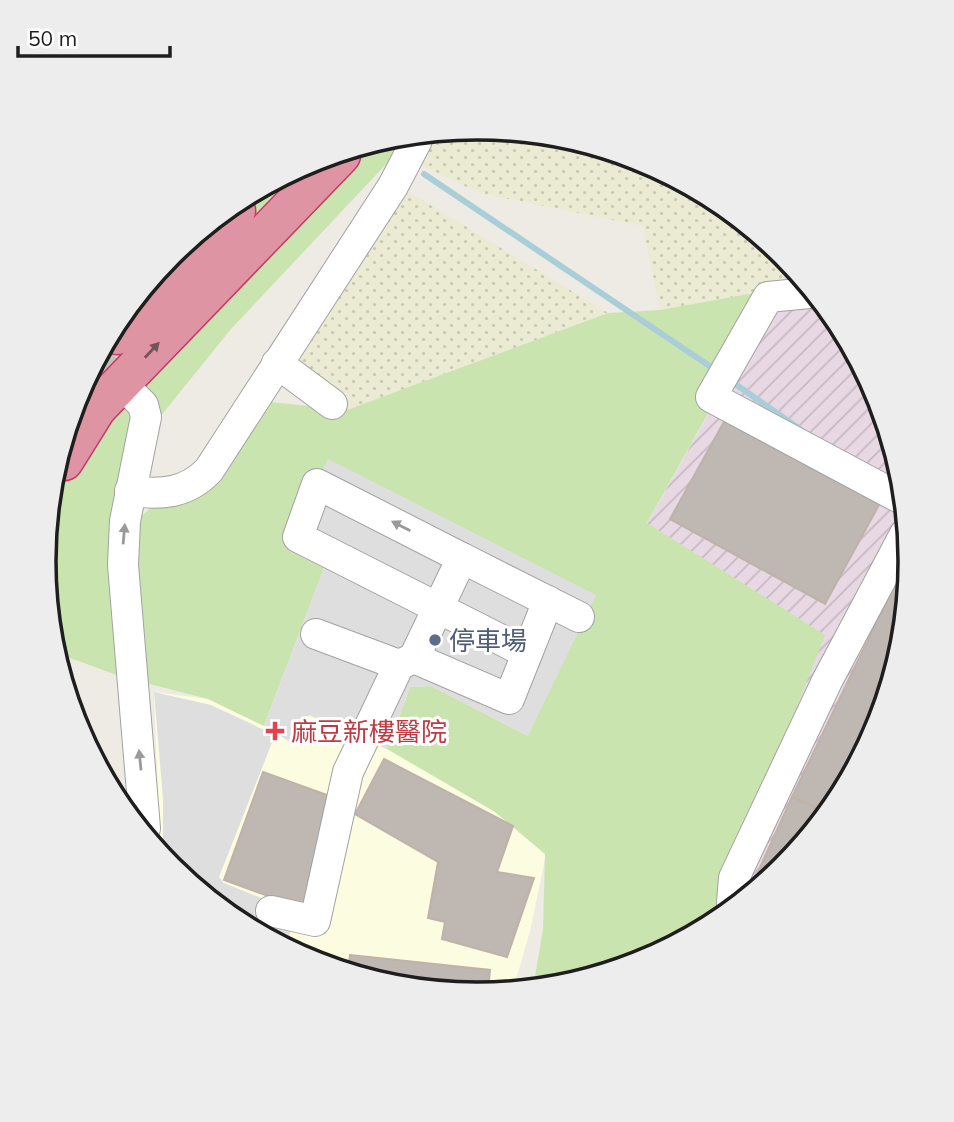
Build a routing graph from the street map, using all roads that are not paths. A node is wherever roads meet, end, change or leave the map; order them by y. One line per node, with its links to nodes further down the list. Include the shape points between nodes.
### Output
1 (414, 145): 6 (lane, via 393,186)
2 (330, 167): 9 (highway, one-way to 2, via 97,408)
3 (220, 228): 5 (highway)
4 (802, 294): 11 (lane, via 768,297 711,397)
5 (134, 317)
6 (277, 363): 8 (lane); 10 (lane, via 201,478 167,493)
7 (135, 397): 10 (lane, via 146,417)
8 (332, 404)
9 (70, 451)
10 (130, 491): 20 (lane, one-way to 10, via 122,565)
11 (892, 494)
12 (898, 548): 21 (lane, via 815,705 734,878)
13 (462, 558): 14 (lane); 15 (lane); 15 (lane, one-way to 15, via 317,484 298,537)
14 (548, 601): 16 (lane); 18 (lane)
15 (439, 609): 18 (lane); 19 (lane)
16 (579, 617)
17 (316, 634): 19 (lane)
18 (525, 652): 19 (lane, via 509,699)
19 (406, 661): 22 (lane, via 348,772 315,921)
20 (144, 819)
21 (733, 895)
22 (271, 911)

